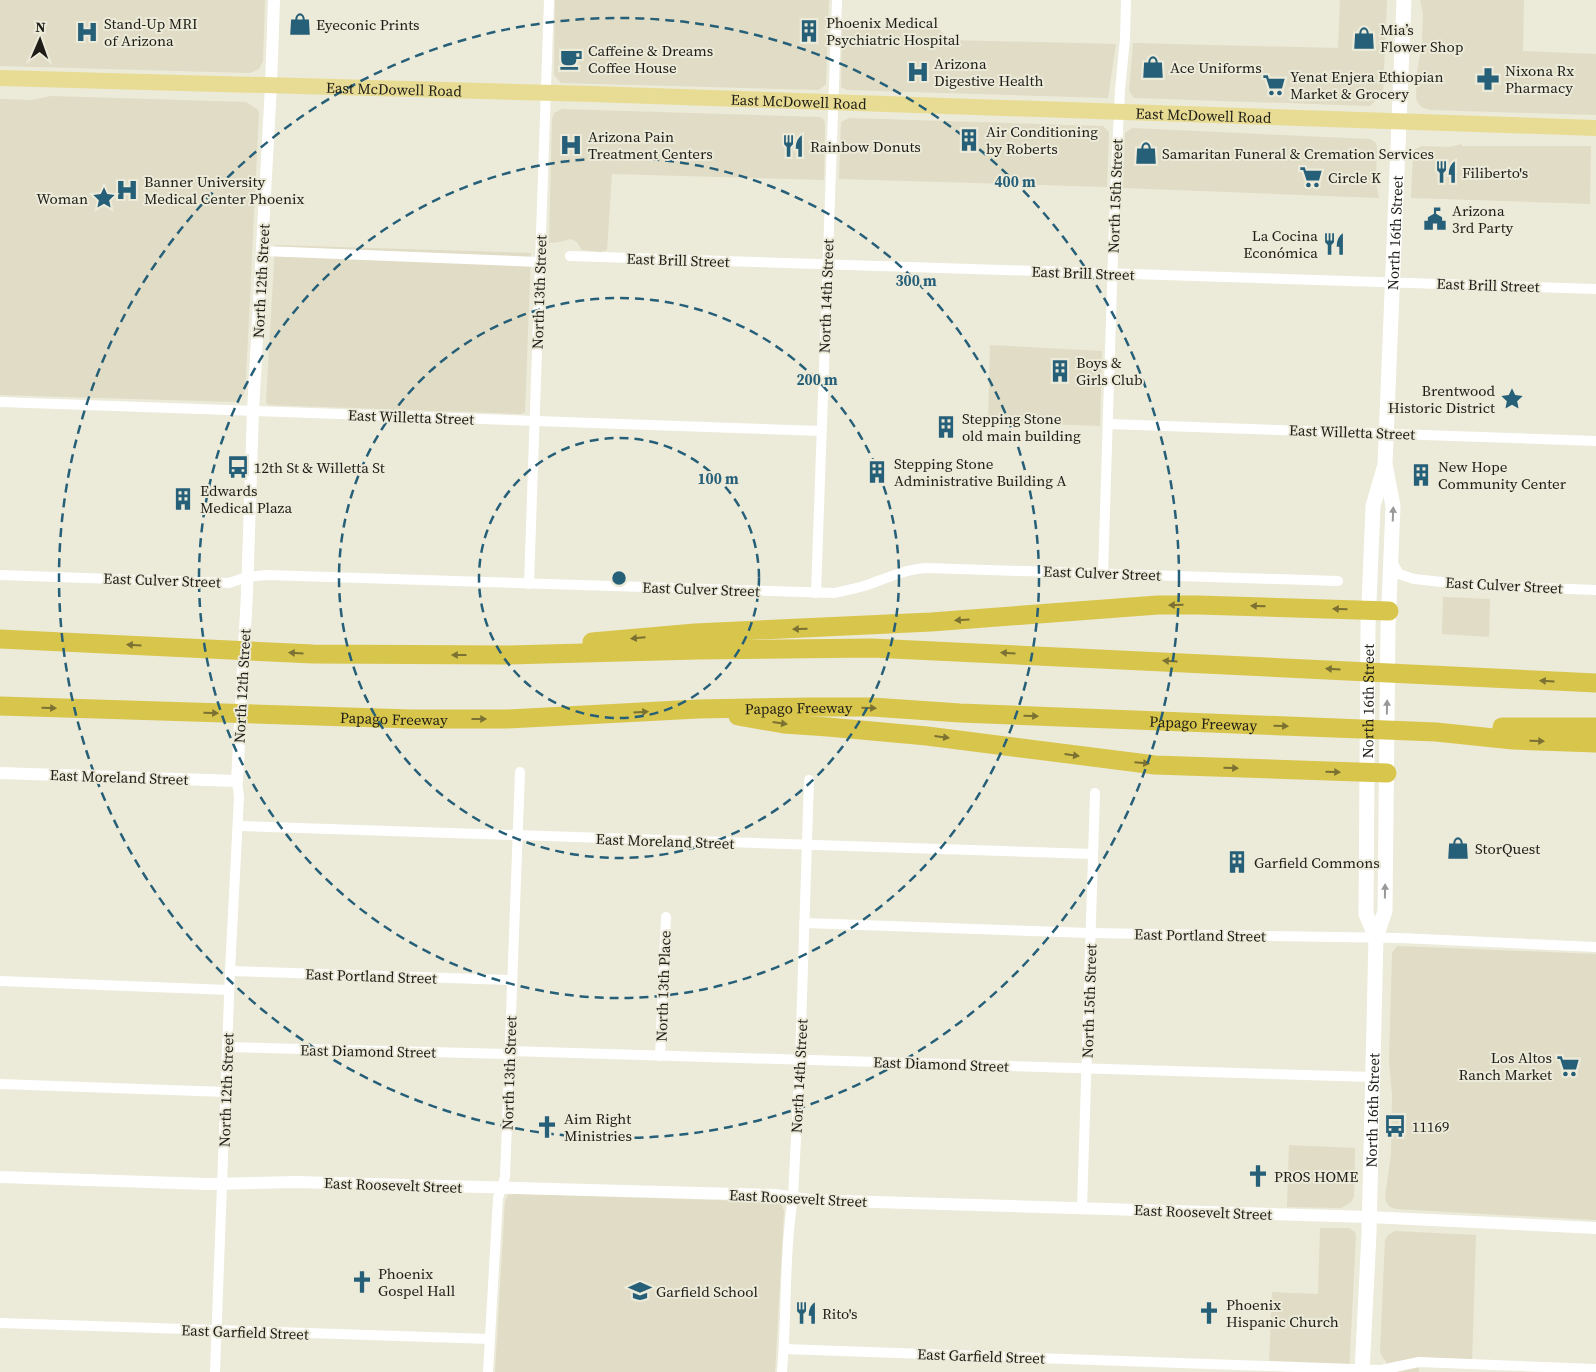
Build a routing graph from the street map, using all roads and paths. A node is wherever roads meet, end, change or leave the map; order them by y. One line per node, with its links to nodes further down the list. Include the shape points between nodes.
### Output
1 (274, 0): 7 (street, North 12th Street)
2 (549, 0): 8 (street, North 13th Street)
3 (837, 0): 9 (street, North 14th Street)
4 (1126, 0): 10 (street, North 15th Street)
5 (1404, 0): 11 (main road, North 16th Street)
6 (0, 78): 7 (main road, East McDowell Road)
7 (271, 86): 8 (main road, East McDowell Road); 13 (street, North 12th Street)
8 (545, 92): 9 (main road, East McDowell Road); 15 (street, North 13th Street)
9 (833, 102): 10 (main road, East McDowell Road); 16 (street, North 14th Street)
10 (1118, 111): 11 (main road, East McDowell Road); 17 (street, North 15th Street)
11 (1399, 121): 12 (main road, East McDowell Road); 18 (main road, North 16th Street)
12 (1596, 128)
13 (263, 251): 15 (street); 21 (street, North 12th Street)
14 (570, 256): 16 (street, East Brill Street)
15 (540, 262): 22 (street, North 13th Street)
16 (827, 265): 17 (street, East Brill Street); 24 (street, North 14th Street)
17 (1112, 274): 18 (street, East Brill Street); 23 (street, North 15th Street)
18 (1392, 282): 19 (street, East Brill Street); 25 (main road, North 16th Street)
19 (1596, 289)
20 (0, 402): 21 (street, East Willetta Street)
21 (254, 411): 22 (street, East Willetta Street); 31 (street, North 12th Street)
22 (534, 421): 24 (street, East Willetta Street); 33 (street, North 13th Street)
23 (1108, 424): 25 (street, East Willetta Street); 29 (street, North 15th Street)
24 (821, 431): 35 (street, North 14th Street)
25 (1386, 433): 26 (street, East Willetta Street); 27 (main road, North 16th Street)
26 (1596, 441)
27 (1385, 464): 28 (main road, North 16th Street, one-way to 27, via 1393,506); 36 (main road, North 16th Street, via 1373,506)
28 (1391, 561): 34 (street, East Culver Street, via 1399,574 1414,580 1470,586); 37 (main road, North 16th Street)
29 (1103, 573): 32 (street, East Culver Street); 35 (street, East Culver Street, via 914,568 836,593)
30 (0, 574): 31 (street, East Culver Street, via 227,582)
31 (247, 577): 33 (street, East Culver Street, via 267,574); 51 (street, North 12th Street)
32 (1338, 580)
33 (529, 584): 35 (street, East Culver Street)
34 (1596, 590)
35 (816, 593)
36 (1369, 619): 37 (highway); 39 (highway, one-way to 39, via 1198,604 1120,607 931,622 695,633 599,641); 47 (main road, North 16th Street)
37 (1389, 620): 46 (main road, North 16th Street, one-way to 37)
38 (0, 639): 39 (highway, one-way to 38, via 313,654)
39 (508, 655): 40 (highway, one-way to 39, via 872,648)
40 (1596, 683)
41 (0, 706): 42 (highway, Papago Freeway, one-way to 42, via 411,719 506,719)
42 (698, 709): 44 (highway, Papago Freeway, one-way to 44, via 872,708); 47 (highway, one-way to 47, via 784,724 927,736 1138,763)
43 (1596, 727): 44 (highway, via 1506,727)
44 (1436, 732): 45 (highway, Papago Freeway, one-way to 45, via 1512,740)
45 (1596, 742)
46 (1387, 764): 47 (highway); 60 (main road, North 16th Street, one-way to 46, via 1385,911)
47 (1367, 767): 60 (main road, North 16th Street, via 1366,914)
48 (520, 772): 54 (street, North 13th Street)
49 (0, 773): 51 (street, East Moreland Street)
50 (809, 780): 55 (street, North 14th Street)
51 (237, 781): 53 (street, North 12th Street)
52 (1095, 793): 56 (street, North 15th Street)
53 (238, 826): 54 (street, East Moreland Street); 62 (street, North 12th Street)
54 (518, 837): 55 (street, East Moreland Street); 63 (street, North 13th Street)
55 (806, 846): 56 (street, East Moreland Street); 58 (street, North 14th Street)
56 (1093, 854): 59 (street, North 15th Street)
57 (666, 917): 68 (street, North 13th Place)
58 (804, 923): 59 (street, East Portland Street); 69 (street, North 14th Street)
59 (1091, 933): 60 (street, East Portland Street); 70 (street, North 15th Street)
60 (1376, 938): 61 (street, East Portland Street); 71 (main road, North 16th Street)
61 (1596, 947)
62 (230, 971): 63 (street, East Portland Street); 65 (street, North 12th Street)
63 (512, 980): 67 (street, North 13th Street)
64 (0, 981): 65 (street)
65 (229, 990): 66 (street, North 12th Street)
66 (227, 1047): 67 (street, East Diamond Street); 73 (street, North 12th Street)
67 (509, 1053): 68 (street, East Diamond Street); 76 (street, North 13th Street)
68 (660, 1056): 69 (street, East Diamond Street)
69 (800, 1060): 70 (street, East Diamond Street); 77 (street, North 14th Street)
70 (1086, 1068): 71 (street, East Diamond Street); 78 (street, North 15th Street)
71 (1373, 1076): 79 (main road, North 16th Street)
72 (0, 1084): 73 (street)
73 (226, 1092): 75 (street, North 12th Street)
74 (0, 1177): 75 (street, East Roosevelt Street)
75 (222, 1184): 76 (street, East Roosevelt Street, via 296,1182); 82 (street, North 12th Street)
76 (502, 1188): 77 (street, East Roosevelt Street); 83 (street, North 13th Street, via 498,1198)
77 (793, 1197): 78 (street, East Roosevelt Street); 84 (street, North 14th Street)
78 (1082, 1209): 79 (street, East Roosevelt Street)
79 (1369, 1217): 80 (street, East Roosevelt Street); 86 (main road, North 16th Street)
80 (1596, 1228)
81 (0, 1323): 82 (street, East Garfield Street)
82 (216, 1331): 83 (street, East Garfield Street); 87 (street, North 12th Street)
83 (490, 1339): 88 (street, North 13th Street)
84 (784, 1349): 86 (street, East Garfield Street); 89 (street, North 14th Street)
85 (1596, 1369): 86 (street, East Garfield Street, via 1419,1362)
86 (1362, 1371)
87 (215, 1372)
88 (488, 1372)
89 (782, 1372)

